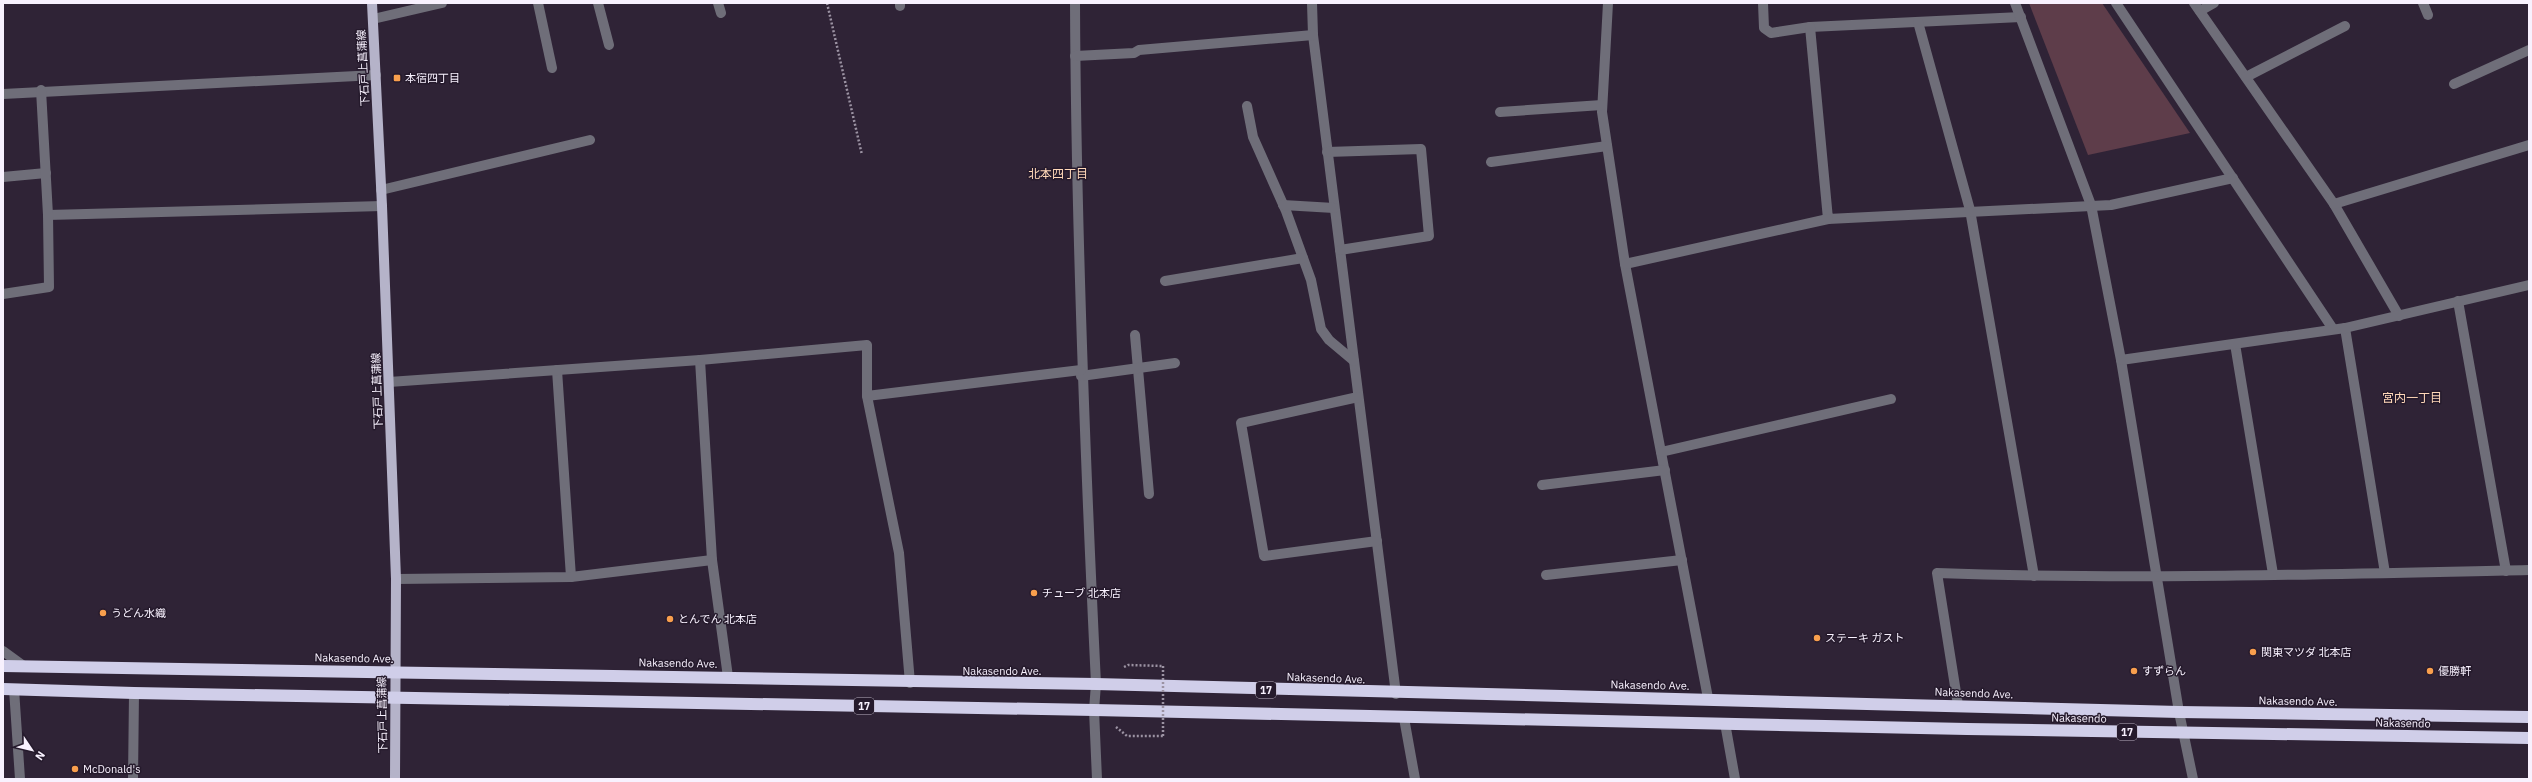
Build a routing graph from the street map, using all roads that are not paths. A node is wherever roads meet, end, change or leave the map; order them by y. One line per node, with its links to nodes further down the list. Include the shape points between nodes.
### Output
1 (372, 3): 17 (main road, 下石戸上菖蒲線)
2 (442, 3): 17 (street)
3 (538, 3): 25 (street)
4 (598, 3): 22 (street)
5 (1075, 3): 24 (street)
6 (1312, 3): 21 (street)
7 (1608, 3): 31 (street)
8 (1763, 3): 20 (street, via 1764,28 1771,33)
9 (2015, 3): 16 (street)
10 (2116, 3): 41 (street)
11 (2194, 3): 14 (street)
12 (2214, 3): 14 (street)
13 (2423, 3): 15 (street)
14 (2200, 11): 27 (street)
15 (2428, 15)
16 (2021, 17): 18 (street); 45 (street)
17 (373, 19): 26 (main road, 下石戸上菖蒲線)
18 (1918, 22): 20 (street); 48 (street)
19 (2345, 26): 27 (street)
20 (1810, 27): 50 (street)
21 (1313, 35): 24 (street, via 1139,50 1134,53); 37 (street)
22 (609, 45)
23 (2529, 50): 28 (street)
24 (1075, 56): 69 (street)
25 (552, 68)
26 (376, 75): 29 (street); 42 (main road, 下石戸上菖蒲線)
27 (2246, 77): 43 (street)
28 (2454, 84)
29 (41, 90): 30 (street); 39 (street)
30 (3, 94)
31 (1602, 105): 33 (street); 36 (street)
32 (1247, 106): 44 (street, via 1253,137)
33 (1500, 112)
34 (590, 140): 42 (street)
35 (2529, 145): 43 (street)
36 (1607, 146): 38 (street); 53 (street)
37 (1327, 152): 47 (street); 51 (street, via 1421,149 1429,236)
38 (1491, 162)
39 (46, 173): 40 (street); 49 (street)
40 (3, 177)
41 (2233, 178): 45 (street, via 2111,205); 60 (street)
42 (381, 190): 46 (main road, 下石戸上菖蒲線)
43 (2334, 204): 58 (street)
44 (1283, 205): 47 (street); 52 (street)
45 (2091, 205): 48 (street); 64 (street)
46 (382, 206): 49 (street); 70 (main road, 下石戸上菖蒲線)
47 (1334, 208): 51 (street)
48 (1970, 210): 50 (street); 86 (street)
49 (48, 215): 56 (street, via 49,287)
50 (1828, 219): 53 (street)
51 (1340, 250): 65 (street)
52 (1303, 258): 54 (street); 65 (street, via 1311,280 1321,329 1329,340)
53 (1626, 264): 74 (street)
54 (1165, 281)
55 (2529, 285): 57 (street)
56 (3, 294)
57 (2458, 301): 58 (street); 82 (street)
58 (2399, 316): 59 (street)
59 (2345, 328): 60 (street); 83 (street)
60 (2333, 329): 62 (street)
61 (1135, 335): 67 (street)
62 (2235, 344): 64 (street); 84 (street)
63 (700, 360): 68 (street); 71 (street, via 867,344); 79 (street)
64 (2121, 360): 87 (street)
65 (1354, 361): 72 (street)
66 (1175, 363): 67 (street)
67 (1138, 369): 69 (street); 77 (street)
68 (557, 370): 70 (street); 88 (street)
69 (1081, 373): 71 (street); 96 (street)
70 (389, 382): 89 (main road, 下石戸上菖蒲線)
71 (866, 396): 95 (street, via 899,553)
72 (1358, 397): 78 (street); 78 (street, via 1240,423 1264,556)
73 (1891, 399): 74 (street)
74 (1661, 452): 75 (street)
75 (1665, 470): 76 (street); 80 (street)
76 (1542, 485)
77 (1149, 494)
78 (1377, 541): 99 (street)
79 (712, 560): 88 (street); 94 (street)
80 (1682, 560): 85 (street); 101 (street)
81 (2529, 570): 82 (street)
82 (2506, 571): 83 (street)
83 (2385, 573): 84 (street)
84 (2273, 574): 87 (street)
85 (1546, 575)
86 (2034, 576): 87 (street); 102 (street, via 1937,573)
87 (2156, 576): 104 (street)
88 (571, 577): 89 (street)
89 (396, 579): 93 (main road, 下石戸上菖蒲線)
90 (3, 651): 92 (street)
91 (3, 666): 92 (highway, Nakasendo Ave. / 17)
92 (25, 667): 93 (highway, Nakasendo Ave. / 17)
93 (394, 672): 94 (highway, Nakasendo Ave. / 17); 100 (main road, 下石戸上菖蒲線)
94 (728, 677): 95 (highway, Nakasendo Ave. / 17)
95 (910, 683): 96 (highway, Nakasendo Ave. / 17)
96 (1096, 684): 99 (highway, Nakasendo Ave. / 17); 103 (street)
97 (8, 689): 98 (highway, 17); 110 (street)
98 (134, 693): 100 (highway, 17); 111 (street)
99 (1396, 694): 101 (highway, Nakasendo Ave. / 17)
100 (396, 698): 103 (highway, 17); 112 (main road, 下石戸上菖蒲線)
101 (1708, 698): 102 (highway, Nakasendo Ave. / 17)
102 (1958, 705): 104 (highway, Nakasendo Ave. / 17)
103 (1094, 710): 106 (highway, 17); 113 (street)
104 (2179, 712): 105 (highway, Nakasendo Ave. / 17); 108 (street)
105 (2529, 717)
106 (1404, 718): 107 (highway, 17); 114 (street)
107 (1725, 723): 108 (highway, Nakasendo / 17); 115 (street)
108 (2182, 732): 109 (highway, Nakasendo / 17); 116 (street)
109 (2529, 738)
110 (20, 779)
111 (133, 779)
112 (395, 779)
113 (1097, 779)
114 (1415, 779)
115 (1735, 779)
116 (2193, 779)

